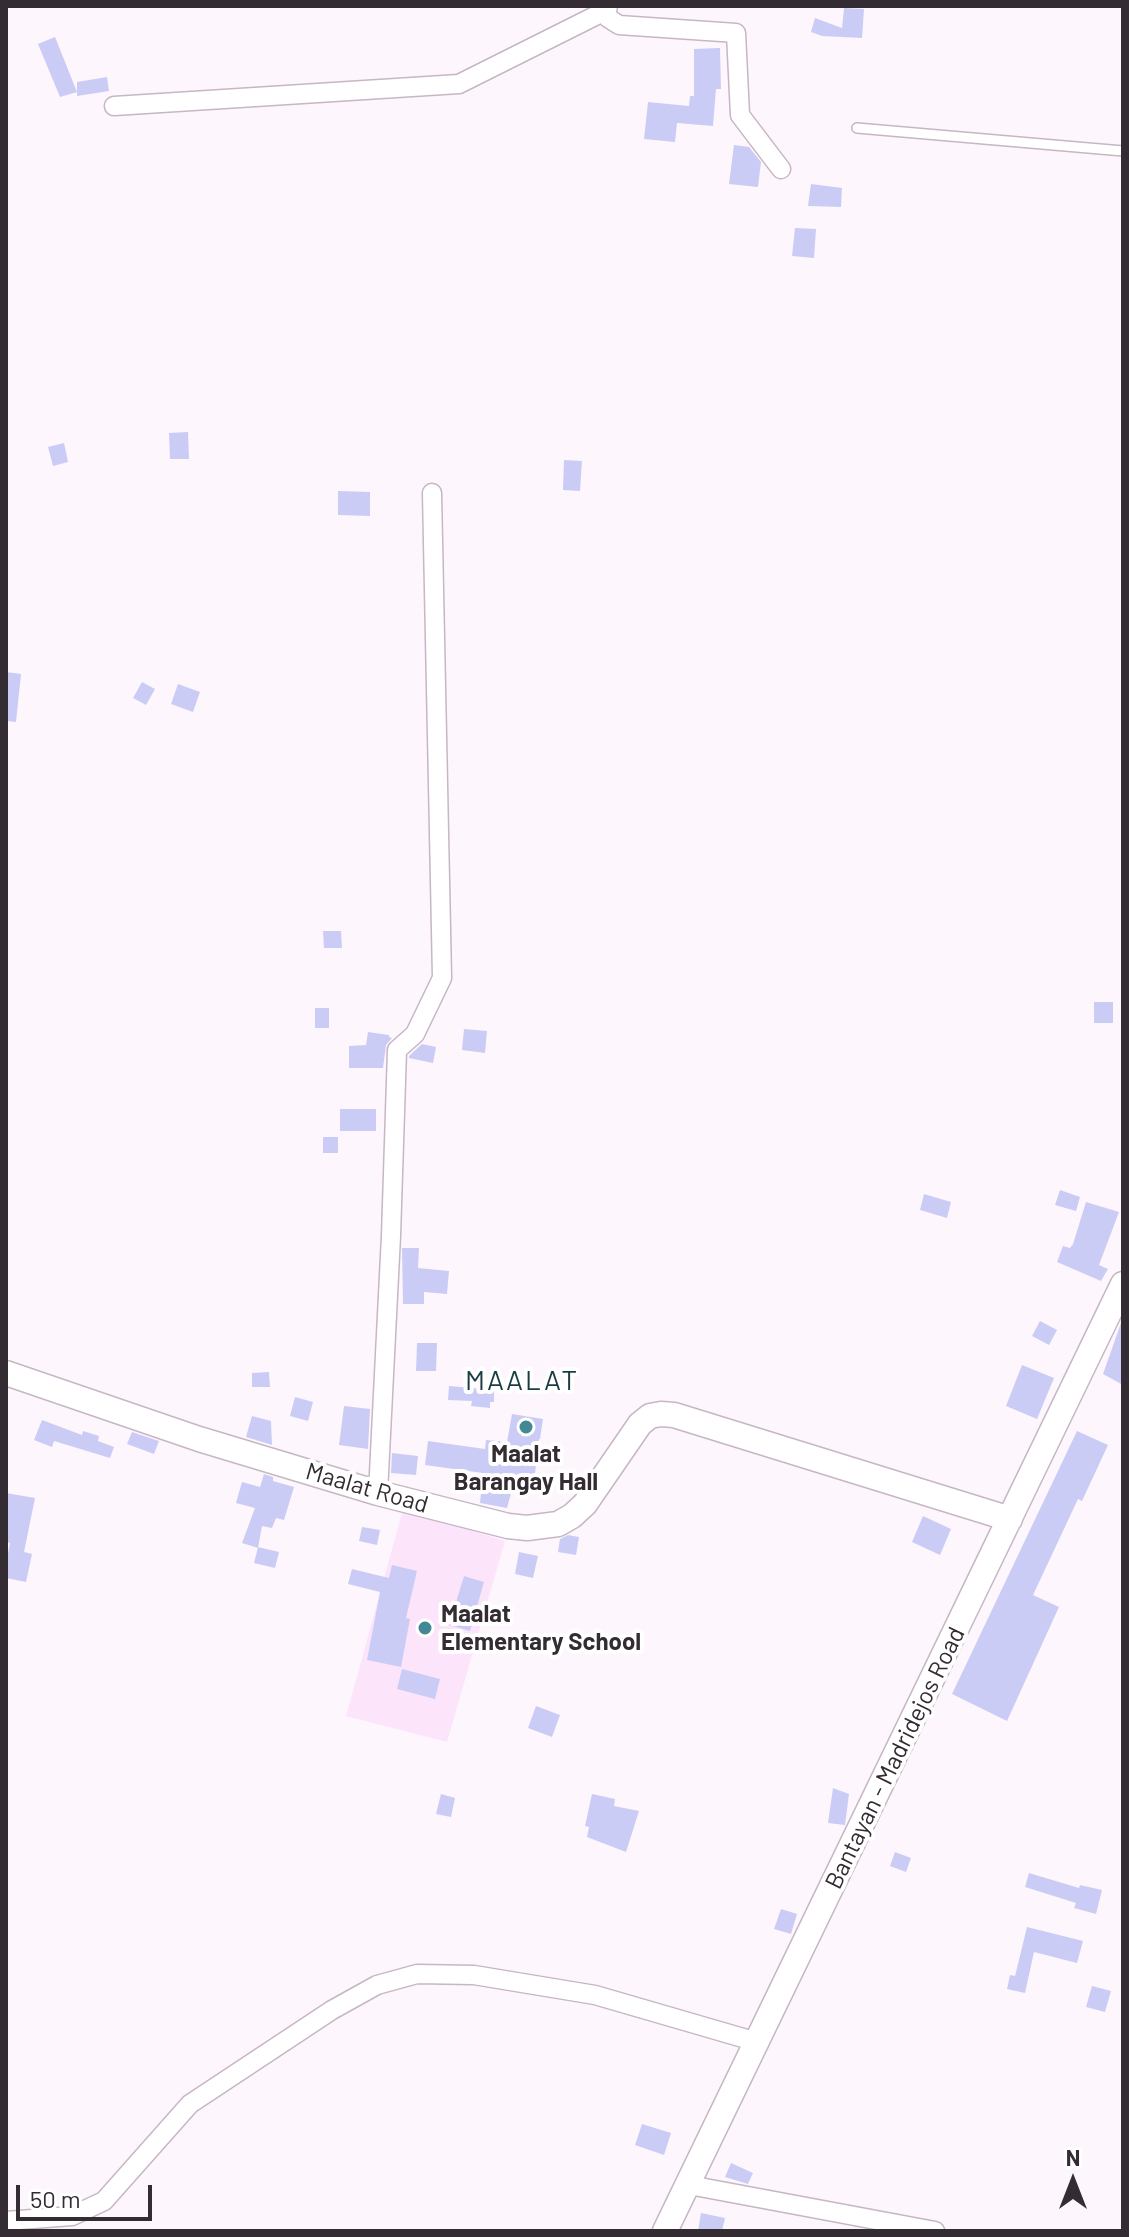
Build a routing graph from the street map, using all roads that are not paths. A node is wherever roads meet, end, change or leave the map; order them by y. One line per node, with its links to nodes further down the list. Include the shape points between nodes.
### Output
1 (608, 8): 2 (street, via 459,84); 5 (street, via 608,18 619,25 736,33 740,115)
2 (114, 106)
3 (857, 128): 4 (lane)
4 (1123, 151)
5 (781, 169)
6 (432, 493): 9 (street, via 442,978 415,1034 397,1050)
7 (1123, 1287): 10 (street, Bantayan - Madridejos Road)
8 (6, 1373): 9 (street, Maalat Road)
9 (378, 1493): 10 (street, Maalat Road, via 508,1526 558,1524 585,1504 640,1424 661,1414)
10 (1010, 1519): 11 (street, Bantayan - Madridejos Road)
11 (757, 2042): 12 (street, Bantayan - Madridejos Road); 13 (street, via 595,1995 474,1975 417,1974 377,1985 332,2010 190,2104 104,2201 72,2216)
12 (689, 2185): 14 (street, Bantayan - Madridejos Road); 15 (street)
13 (6, 2221)
14 (665, 2231)
15 (935, 2231)

